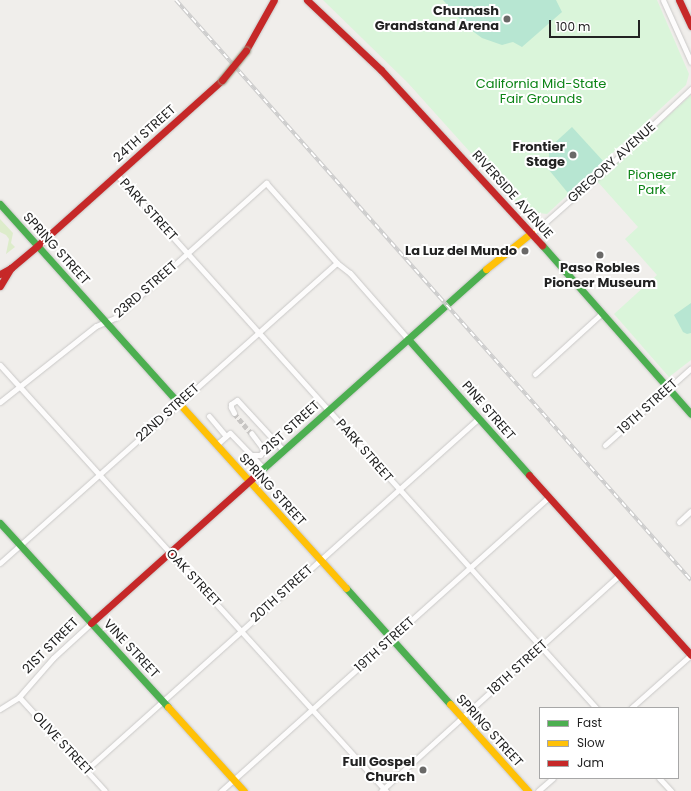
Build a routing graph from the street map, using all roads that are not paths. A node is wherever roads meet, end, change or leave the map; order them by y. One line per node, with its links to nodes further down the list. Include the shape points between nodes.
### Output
1 (274, 0): 8 (main road, 24TH STREET, bridge, via 246,50 222,80)
2 (307, 0): 11 (main road, RIVERSIDE AVENUE, via 381,70)
3 (663, 0): 6 (street)
4 (679, 0): 5 (main road)
5 (691, 26)
6 (691, 62)
7 (691, 89): 11 (street, GREGORY AVENUE, via 611,164 539,228)
8 (117, 175): 12 (main road, 24TH STREET); 13 (street, PARK STREET)
9 (266, 183): 13 (street, 23RD STREET); 14 (street, PINE STREET)
10 (0, 204): 12 (main road, SPRING STREET)
11 (530, 233): 18 (main road, RIVERSIDE AVENUE); 21 (main road, 21ST STREET)
12 (37, 246): 15 (main road, 24TH STREET); 19 (main road, SPRING STREET)
13 (186, 253): 19 (street, 23RD STREET, via 115,318); 20 (street, PARK STREET)
14 (337, 263): 20 (street, 22ND STREET); 21 (street, PINE STREET, via 350,273)
15 (11, 268): 16 (main road, 24TH STREET); 17 (main road, 24TH STREET)
16 (0, 274)
17 (0, 286)
18 (602, 313): 24 (street); 26 (main road, RIVERSIDE AVENUE)
19 (106, 322): 25 (street, 23RD STREET, via 96,326); 28 (main road, SPRING STREET)
20 (258, 332): 28 (street, 22ND STREET); 29 (street, PARK STREET)
21 (408, 339): 29 (main road, 21ST STREET); 33 (main road, PINE STREET)
22 (0, 365): 25 (street, OAK STREET)
23 (691, 368): 26 (street, 19TH STREET)
24 (534, 374)
25 (20, 386): 27 (street, 23RD STREET); 41 (street, OAK STREET)
26 (668, 388): 31 (main road, RIVERSIDE AVENUE); 37 (street, 19TH STREET)
27 (0, 402)
28 (179, 403): 36 (main road, SPRING STREET); 41 (street, 22ND STREET)
29 (329, 410): 38 (main road, 21ST STREET); 43 (street, PARK STREET)
30 (234, 413): 38 (street, via 231,404 237,400)
31 (691, 414)
32 (209, 416): 35 (street)
33 (479, 418): 43 (street, 20TH STREET); 44 (main road, PINE STREET)
34 (251, 433): 39 (street, via 264,450 260,455)
35 (226, 436): 36 (street); 39 (street, via 232,434)
36 (216, 445): 42 (main road, SPRING STREET)
37 (605, 445)
38 (284, 451): 40 (main road, 21ST STREET)
39 (251, 455): 40 (street)
40 (264, 469): 42 (main road, 21ST STREET)
41 (100, 474): 48 (street, 22ND STREET); 49 (street, OAK STREET)
42 (249, 482): 49 (main road, 21ST STREET); 50 (main road, SPRING STREET)
43 (398, 490): 50 (street, 20TH STREET); 52 (street, PARK STREET)
44 (548, 498): 52 (street, 19TH STREET); 53 (main road, PINE STREET)
45 (691, 511): 46 (street)
46 (679, 522)
47 (0, 523): 48 (main road, VINE STREET)
48 (19, 545): 51 (street, 22ND STREET); 54 (main road, VINE STREET)
49 (170, 553): 54 (main road, 21ST STREET); 55 (street, OAK STREET)
50 (320, 560): 55 (street, 20TH STREET); 56 (main road, SPRING STREET)
51 (0, 563)
52 (470, 568): 56 (street, 19TH STREET); 57 (street, PARK STREET)
53 (618, 576): 57 (street, 18TH STREET); 58 (main road, PINE STREET)
54 (92, 623): 59 (street, 21ST STREET, via 52,658); 60 (main road, VINE STREET)
55 (241, 630): 60 (street, 20TH STREET); 64 (street, OAK STREET)
56 (391, 640): 64 (street, 19TH STREET); 65 (main road, SPRING STREET)
57 (541, 647): 61 (street, PARK STREET); 65 (street, 18TH STREET)
58 (691, 655): 62 (street)
59 (19, 696): 63 (street, 21ST STREET); 66 (street, OLIVE STREET)
60 (164, 701): 66 (street, 20TH STREET); 69 (main road, VINE STREET)
61 (595, 707)
62 (632, 707)
63 (0, 709)
64 (313, 709): 69 (street, 19TH STREET); 70 (street, OAK STREET)
65 (461, 718): 70 (street, 18TH STREET); 74 (main road, SPRING STREET)
66 (86, 770): 71 (street, OLIVE STREET)
67 (551, 779): 75 (street)
68 (660, 779): 76 (street)
69 (234, 780): 72 (street, 19TH STREET); 73 (main road, VINE STREET)
70 (384, 790)
71 (105, 791)
72 (221, 791)
73 (244, 791)
74 (528, 791)
75 (538, 791)
76 (671, 791)

